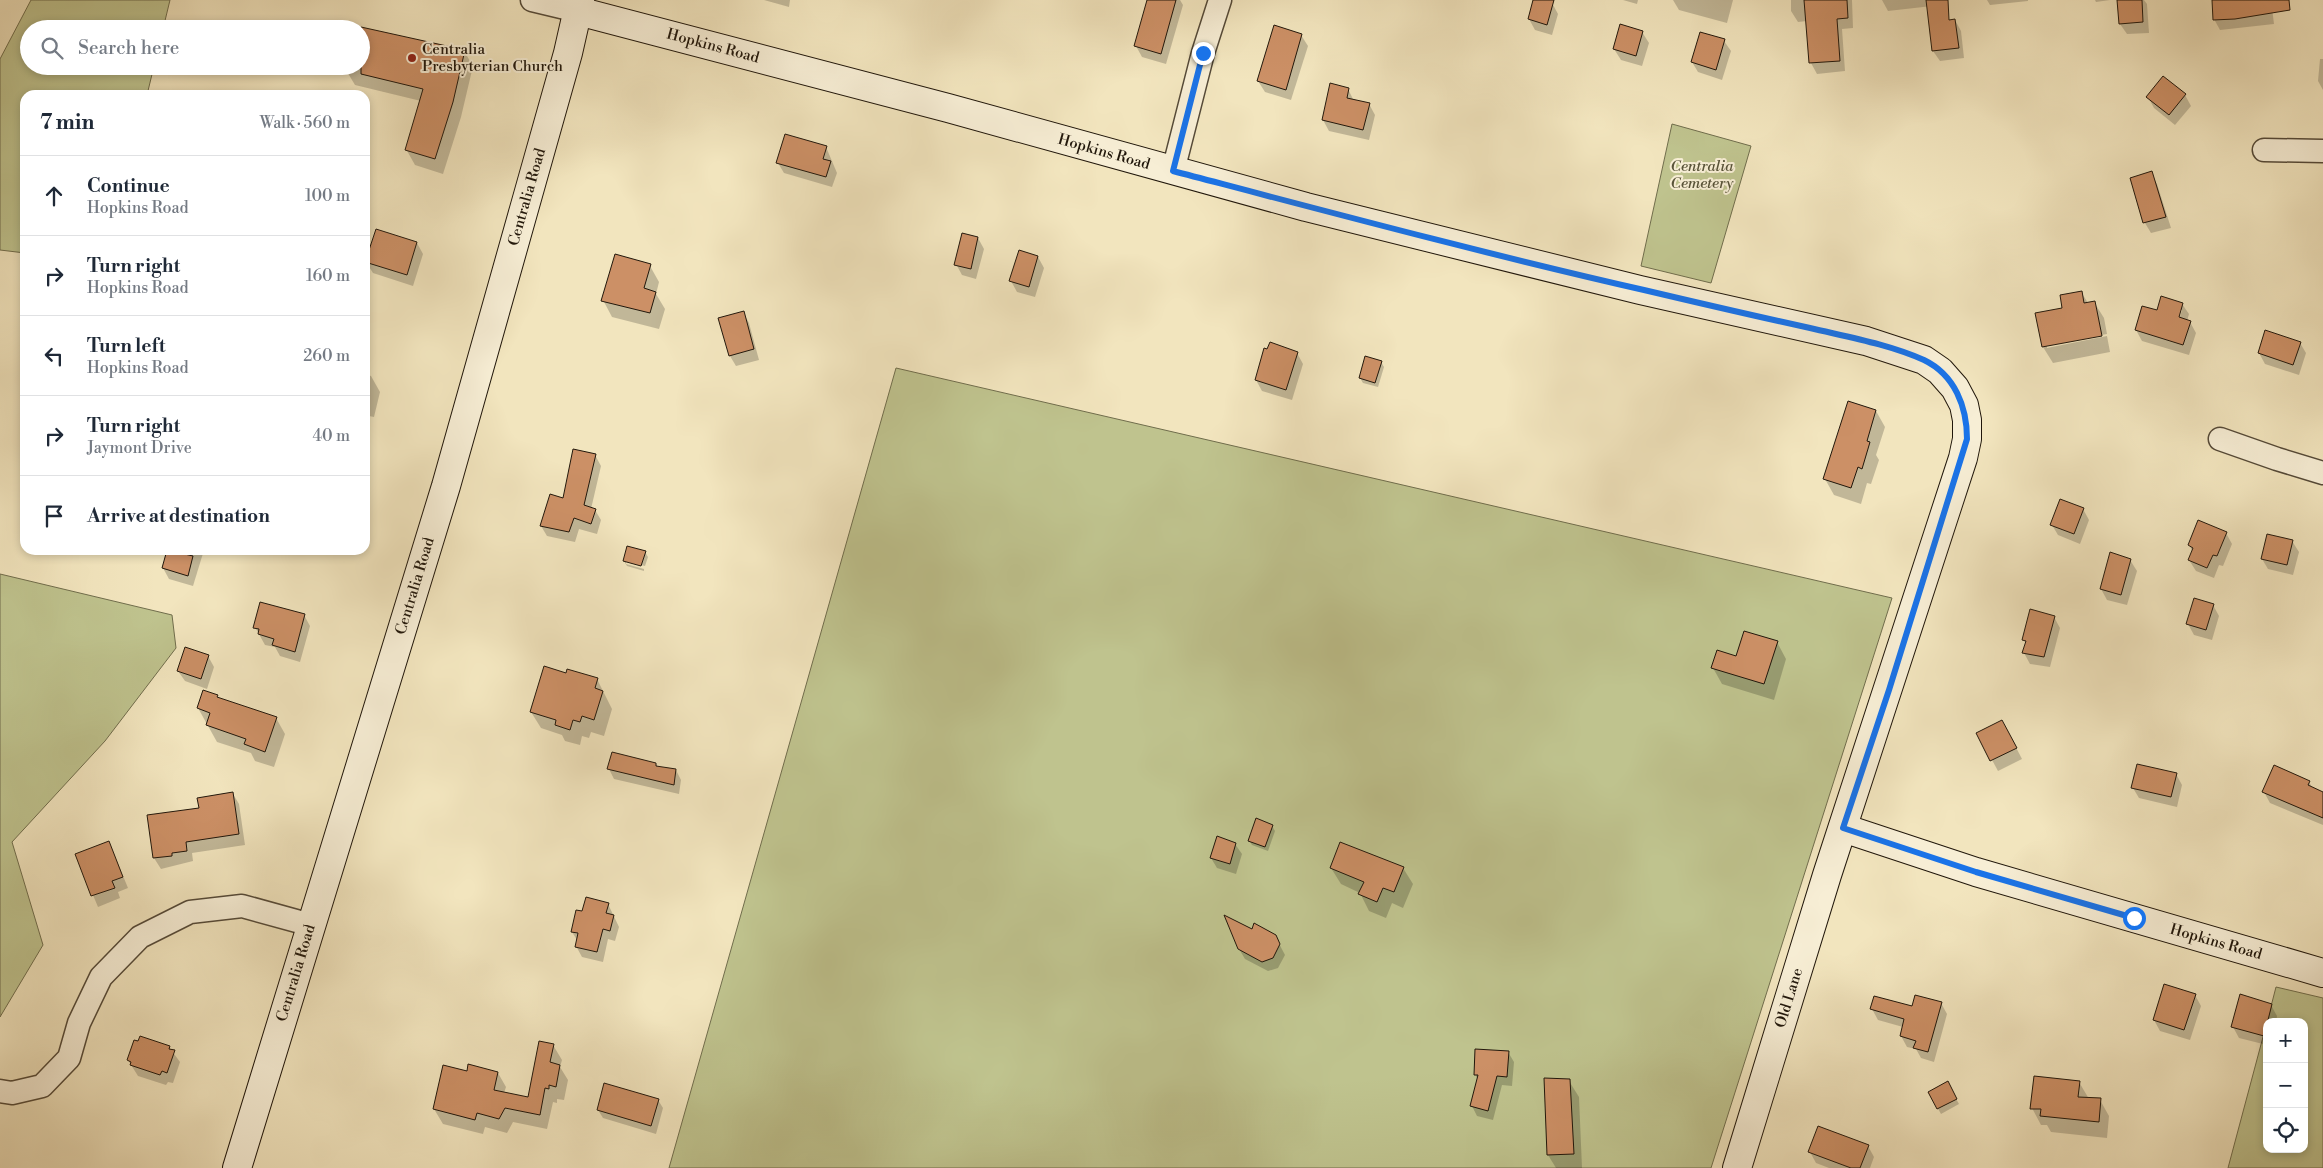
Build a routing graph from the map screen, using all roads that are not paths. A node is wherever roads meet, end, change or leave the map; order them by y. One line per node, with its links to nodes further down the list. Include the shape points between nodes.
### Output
1 (532, 0): 3 (street, Hopkins Road)
2 (1220, 0): 6 (street)
3 (579, 5): 6 (main road, Hopkins Road); 10 (main road, Centralia Road, via 448,478)
4 (2264, 150): 5 (street)
5 (2323, 151)
6 (1173, 171): 9 (main road, Hopkins Road, via 1640,290 1866,341 1924,360 1940,371 1964,405 1967,439)
7 (2220, 439): 8 (street)
8 (2323, 473)
9 (1843, 828): 11 (main road, Hopkins Road, via 1976,872); 14 (main road, Old Lane)
10 (311, 925): 12 (street, via 242,906 190,912 140,936 101,977 79,1023 69,1058 42,1086 12,1093); 13 (main road, Centralia Road)
11 (2323, 973)
12 (0, 1091)
13 (237, 1168)
14 (1737, 1168)

